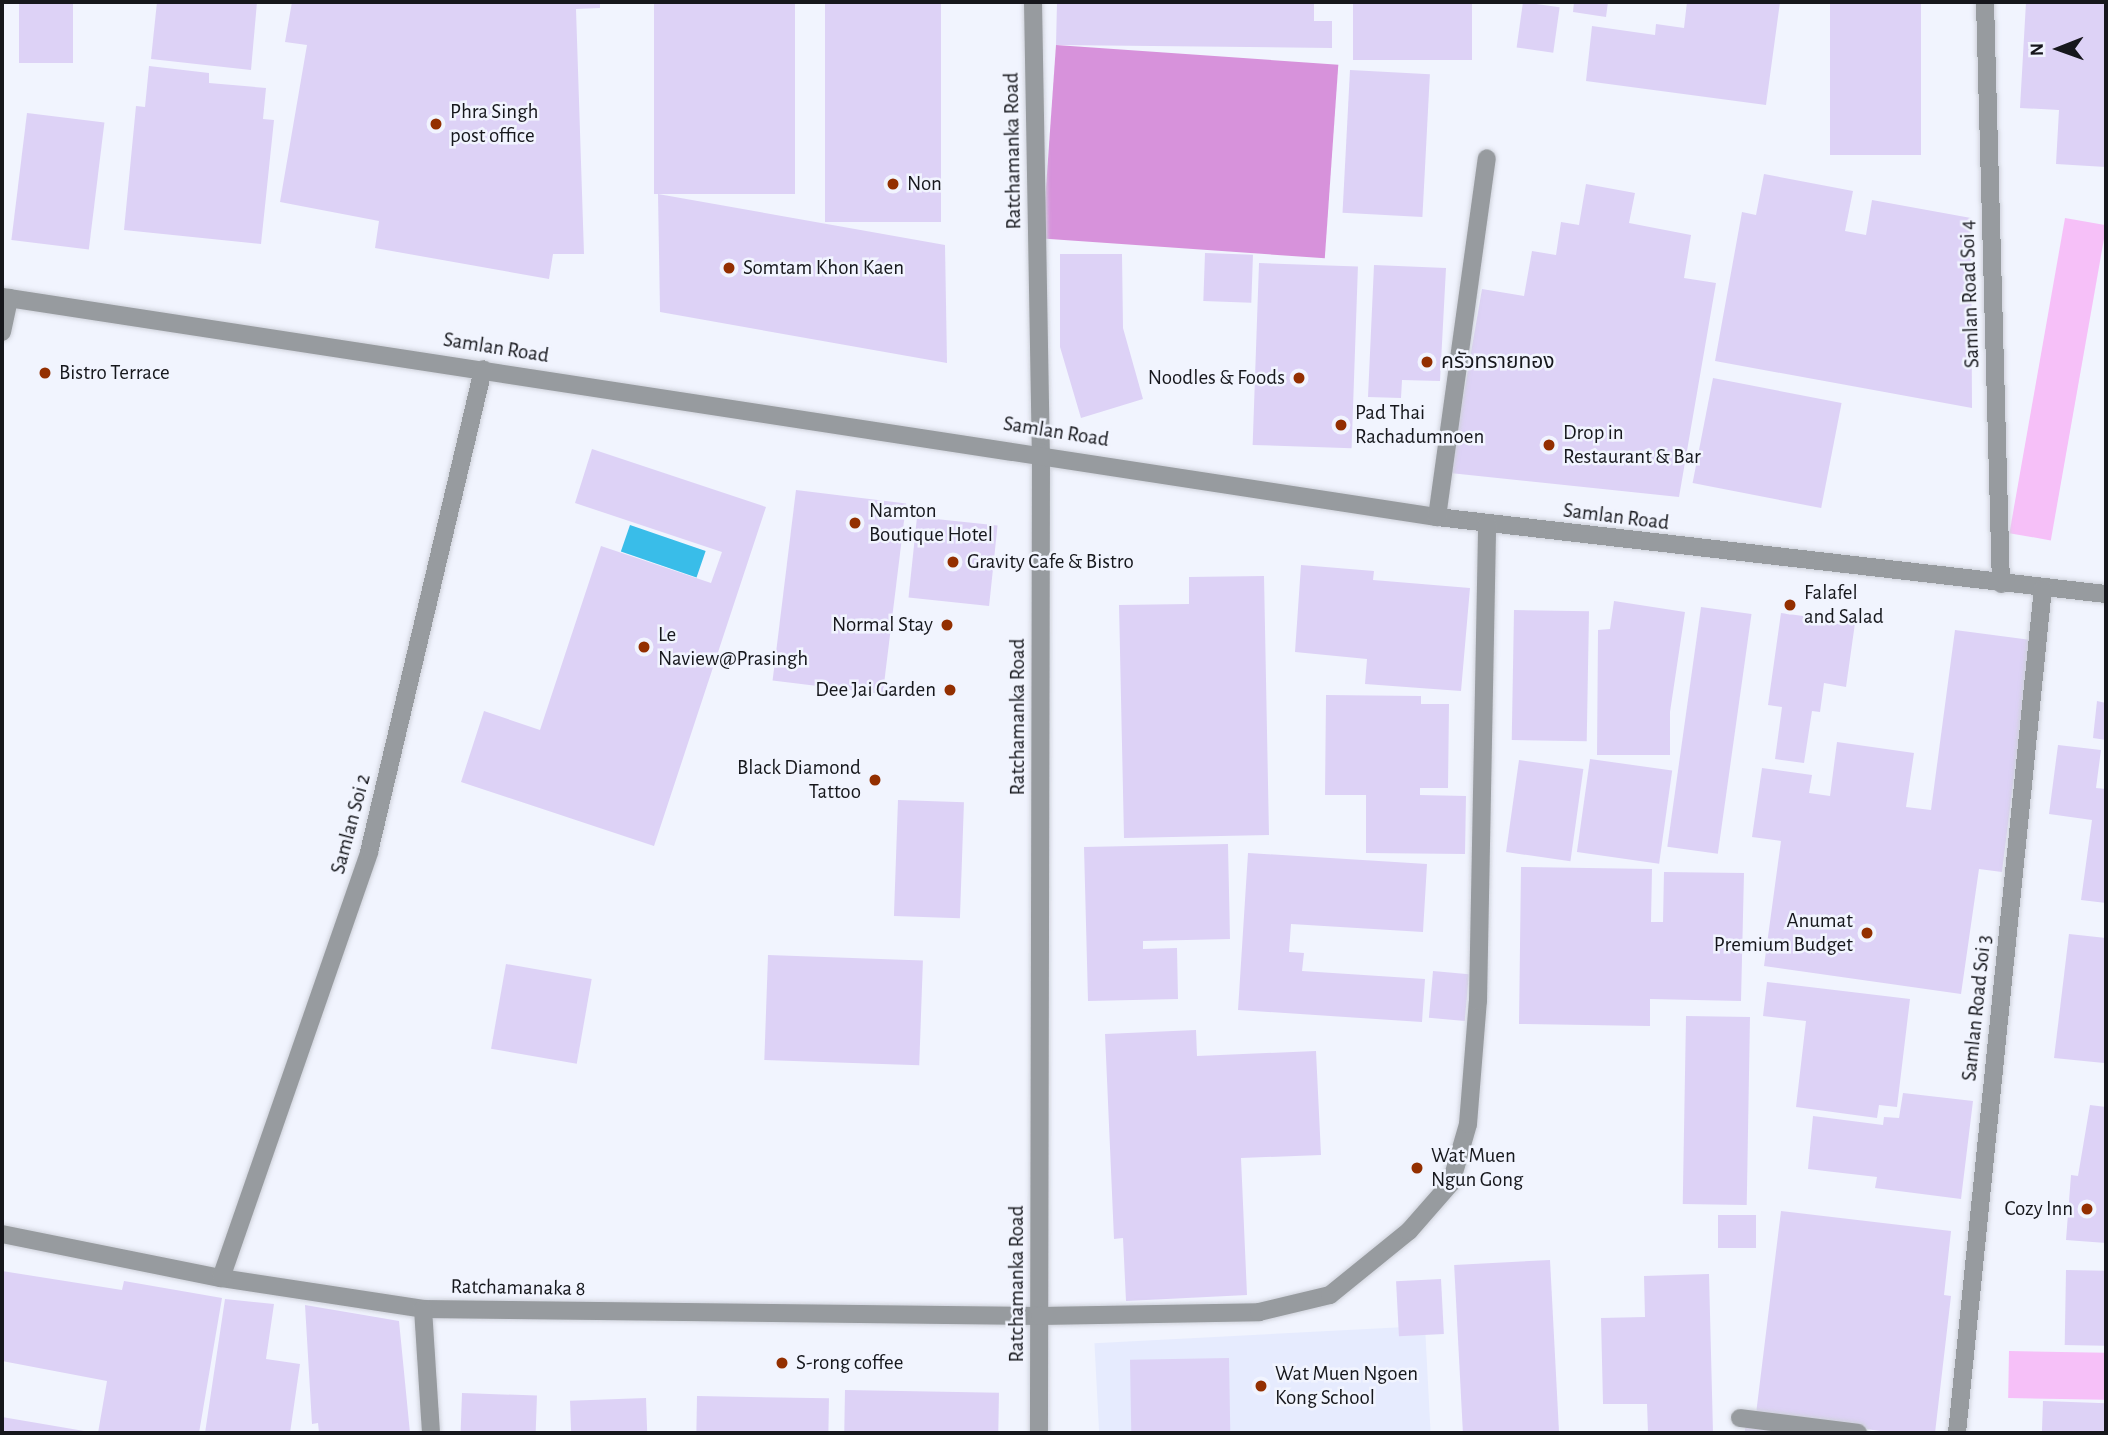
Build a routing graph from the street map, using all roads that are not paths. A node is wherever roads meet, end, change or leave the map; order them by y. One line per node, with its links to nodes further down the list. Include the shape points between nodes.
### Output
1 (1033, 2): 7 (street, Ratchamanka Road)
2 (1985, 2): 10 (street, Samlan Road Soi 4)
3 (1487, 158): 8 (street)
4 (5, 298): 5 (street); 6 (street, Samlan Road)
5 (2, 332)
6 (483, 369): 7 (street, Samlan Road); 14 (street, Samlan Soi 2, via 369,852)
7 (1041, 452): 8 (street, Samlan Road); 16 (street, Ratchamanka Road)
8 (1437, 517): 9 (street, Samlan Road)
9 (1487, 523): 10 (street, Samlan Road); 16 (street, Ratchamanaka 8, via 1478,1001 1468,1124 1451,1183 1409,1231 1330,1295 1259,1312)
10 (2001, 584): 11 (street, Samlan Road)
11 (2043, 588): 12 (street, Samlan Road); 21 (street, Samlan Road Soi 3)
12 (2106, 594)
13 (2, 1234): 14 (street, Ratchamanaka 8)
14 (221, 1278): 15 (street, Ratchamanaka 8)
15 (423, 1309): 16 (street, Ratchamanaka 8); 18 (street)
16 (1040, 1316): 19 (street, Ratchamanka Road)
17 (1740, 1418): 20 (street)
18 (430, 1433)
19 (1039, 1433)
20 (1858, 1433)
21 (1957, 1433)

